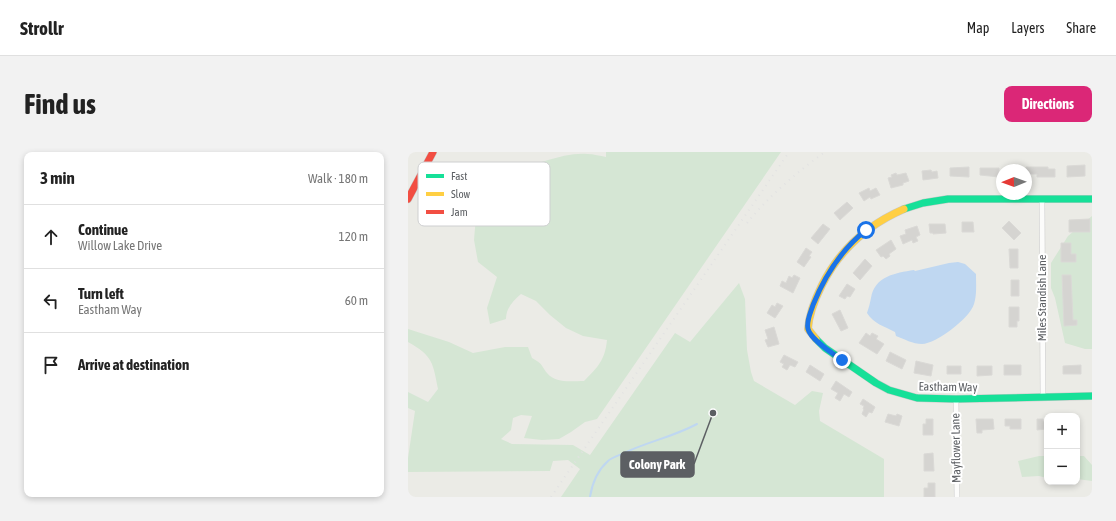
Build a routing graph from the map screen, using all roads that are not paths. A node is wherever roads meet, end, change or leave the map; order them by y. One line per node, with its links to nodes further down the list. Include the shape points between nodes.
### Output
1 (433, 152): 2 (street)
2 (428, 162)
3 (418, 180): 4 (street)
4 (408, 198)
5 (1092, 198): 6 (street)
6 (1042, 200): 7 (street, Miles Standish Lane); 9 (street, Eastham Way, via 940,200 909,207 888,216 861,234 830,269 820,289 809,316 808,329 825,348 890,390 917,398)
7 (1043, 396): 8 (street, Eastham Way); 9 (street, Eastham Way)
8 (1092, 396)
9 (956, 399): 10 (street, Mayflower Lane)
10 (957, 497)

